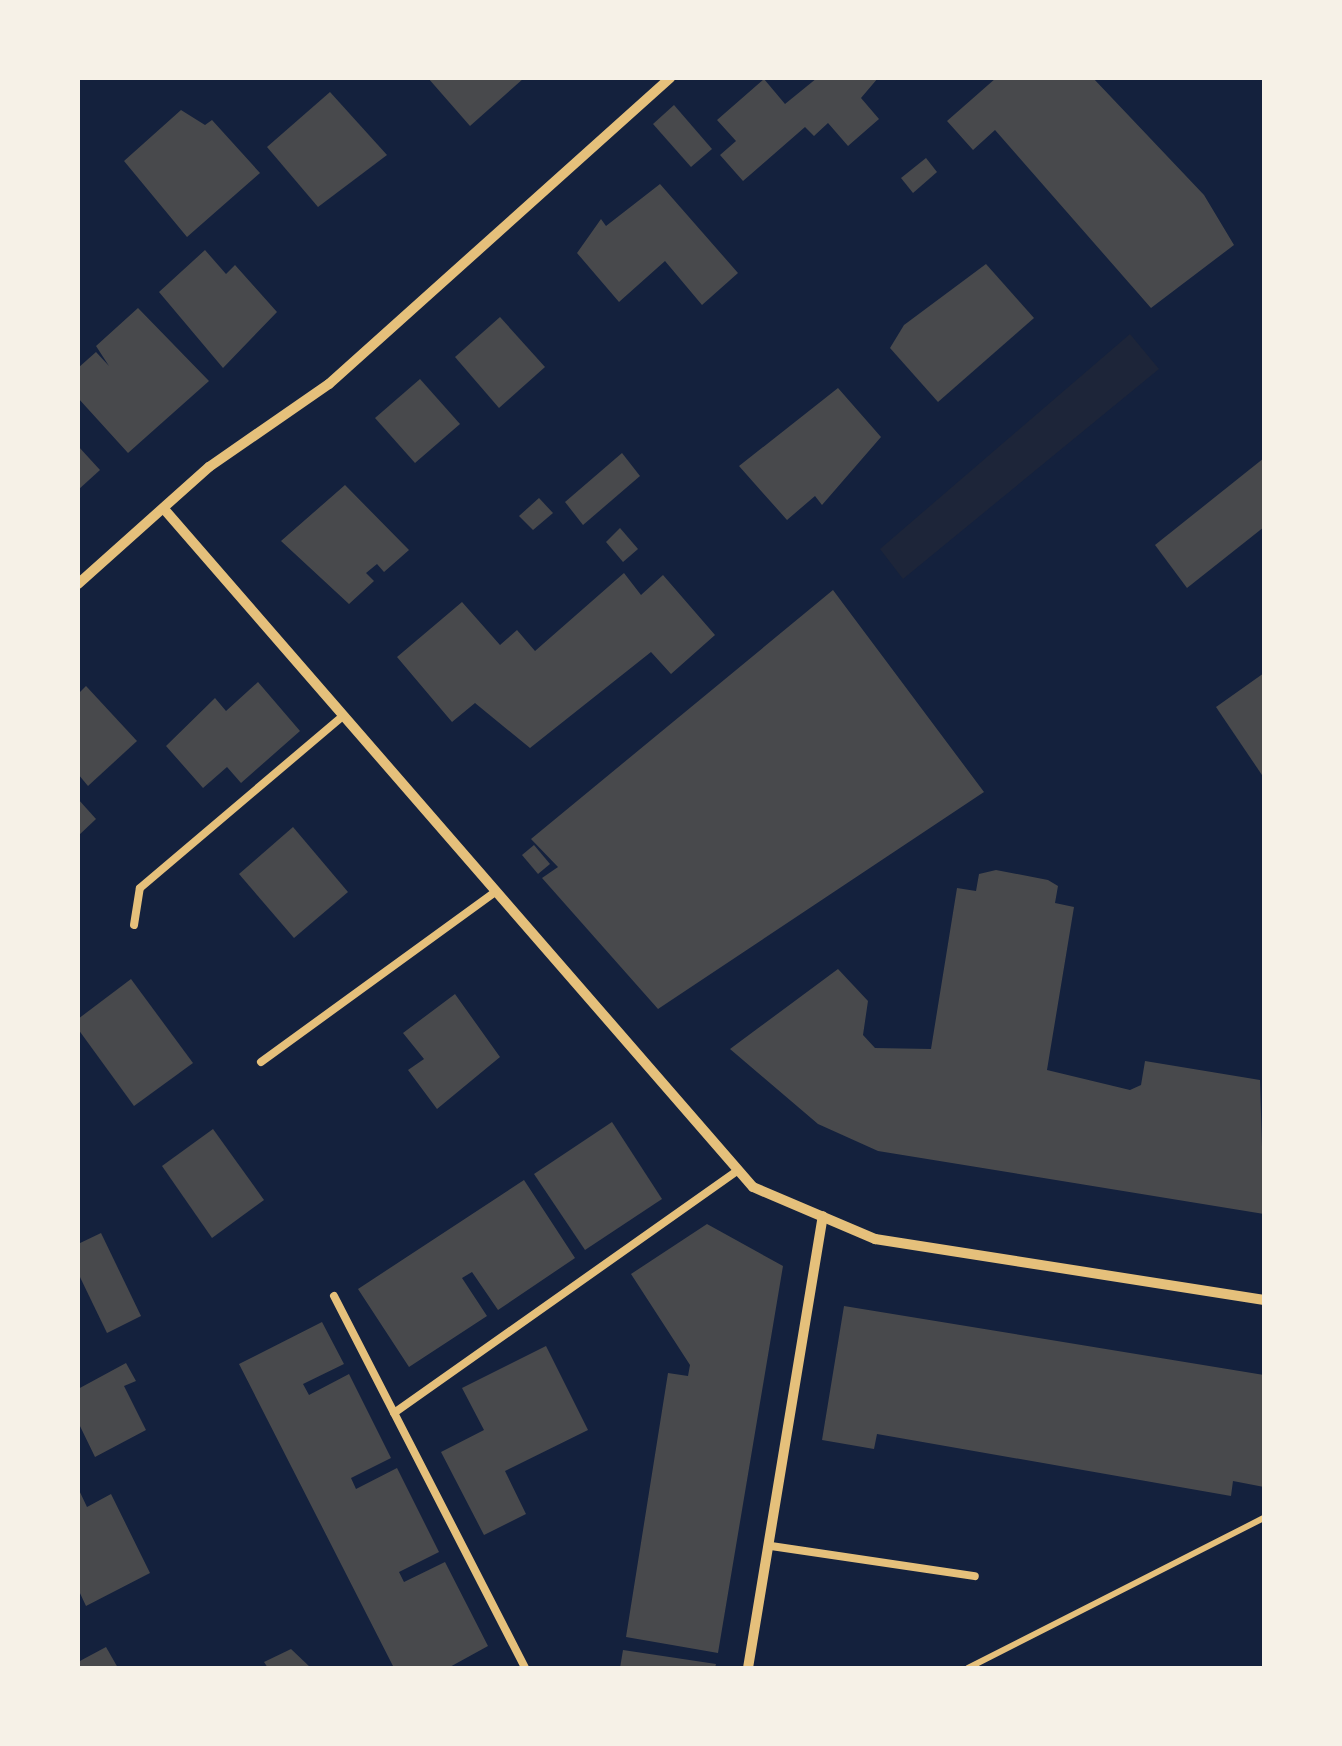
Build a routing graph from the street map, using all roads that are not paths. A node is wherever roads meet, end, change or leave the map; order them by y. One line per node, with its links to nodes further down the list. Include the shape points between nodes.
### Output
1 (670, 78): 2 (street, via 328,384)
2 (164, 509): 3 (street); 4 (street)
3 (78, 584)
4 (339, 719): 5 (street); 6 (lane, via 140,888)
5 (492, 894): 7 (lane); 8 (street)
6 (134, 925)
7 (261, 1062)
8 (738, 1170): 9 (street, via 753,1187); 12 (lane)
9 (823, 1216): 11 (street, via 875,1239); 13 (street)
10 (334, 1296): 12 (lane)
11 (1264, 1300)
12 (394, 1414): 15 (lane)
13 (771, 1546): 14 (lane); 16 (street)
14 (975, 1576)
15 (526, 1668)
16 (748, 1668)

